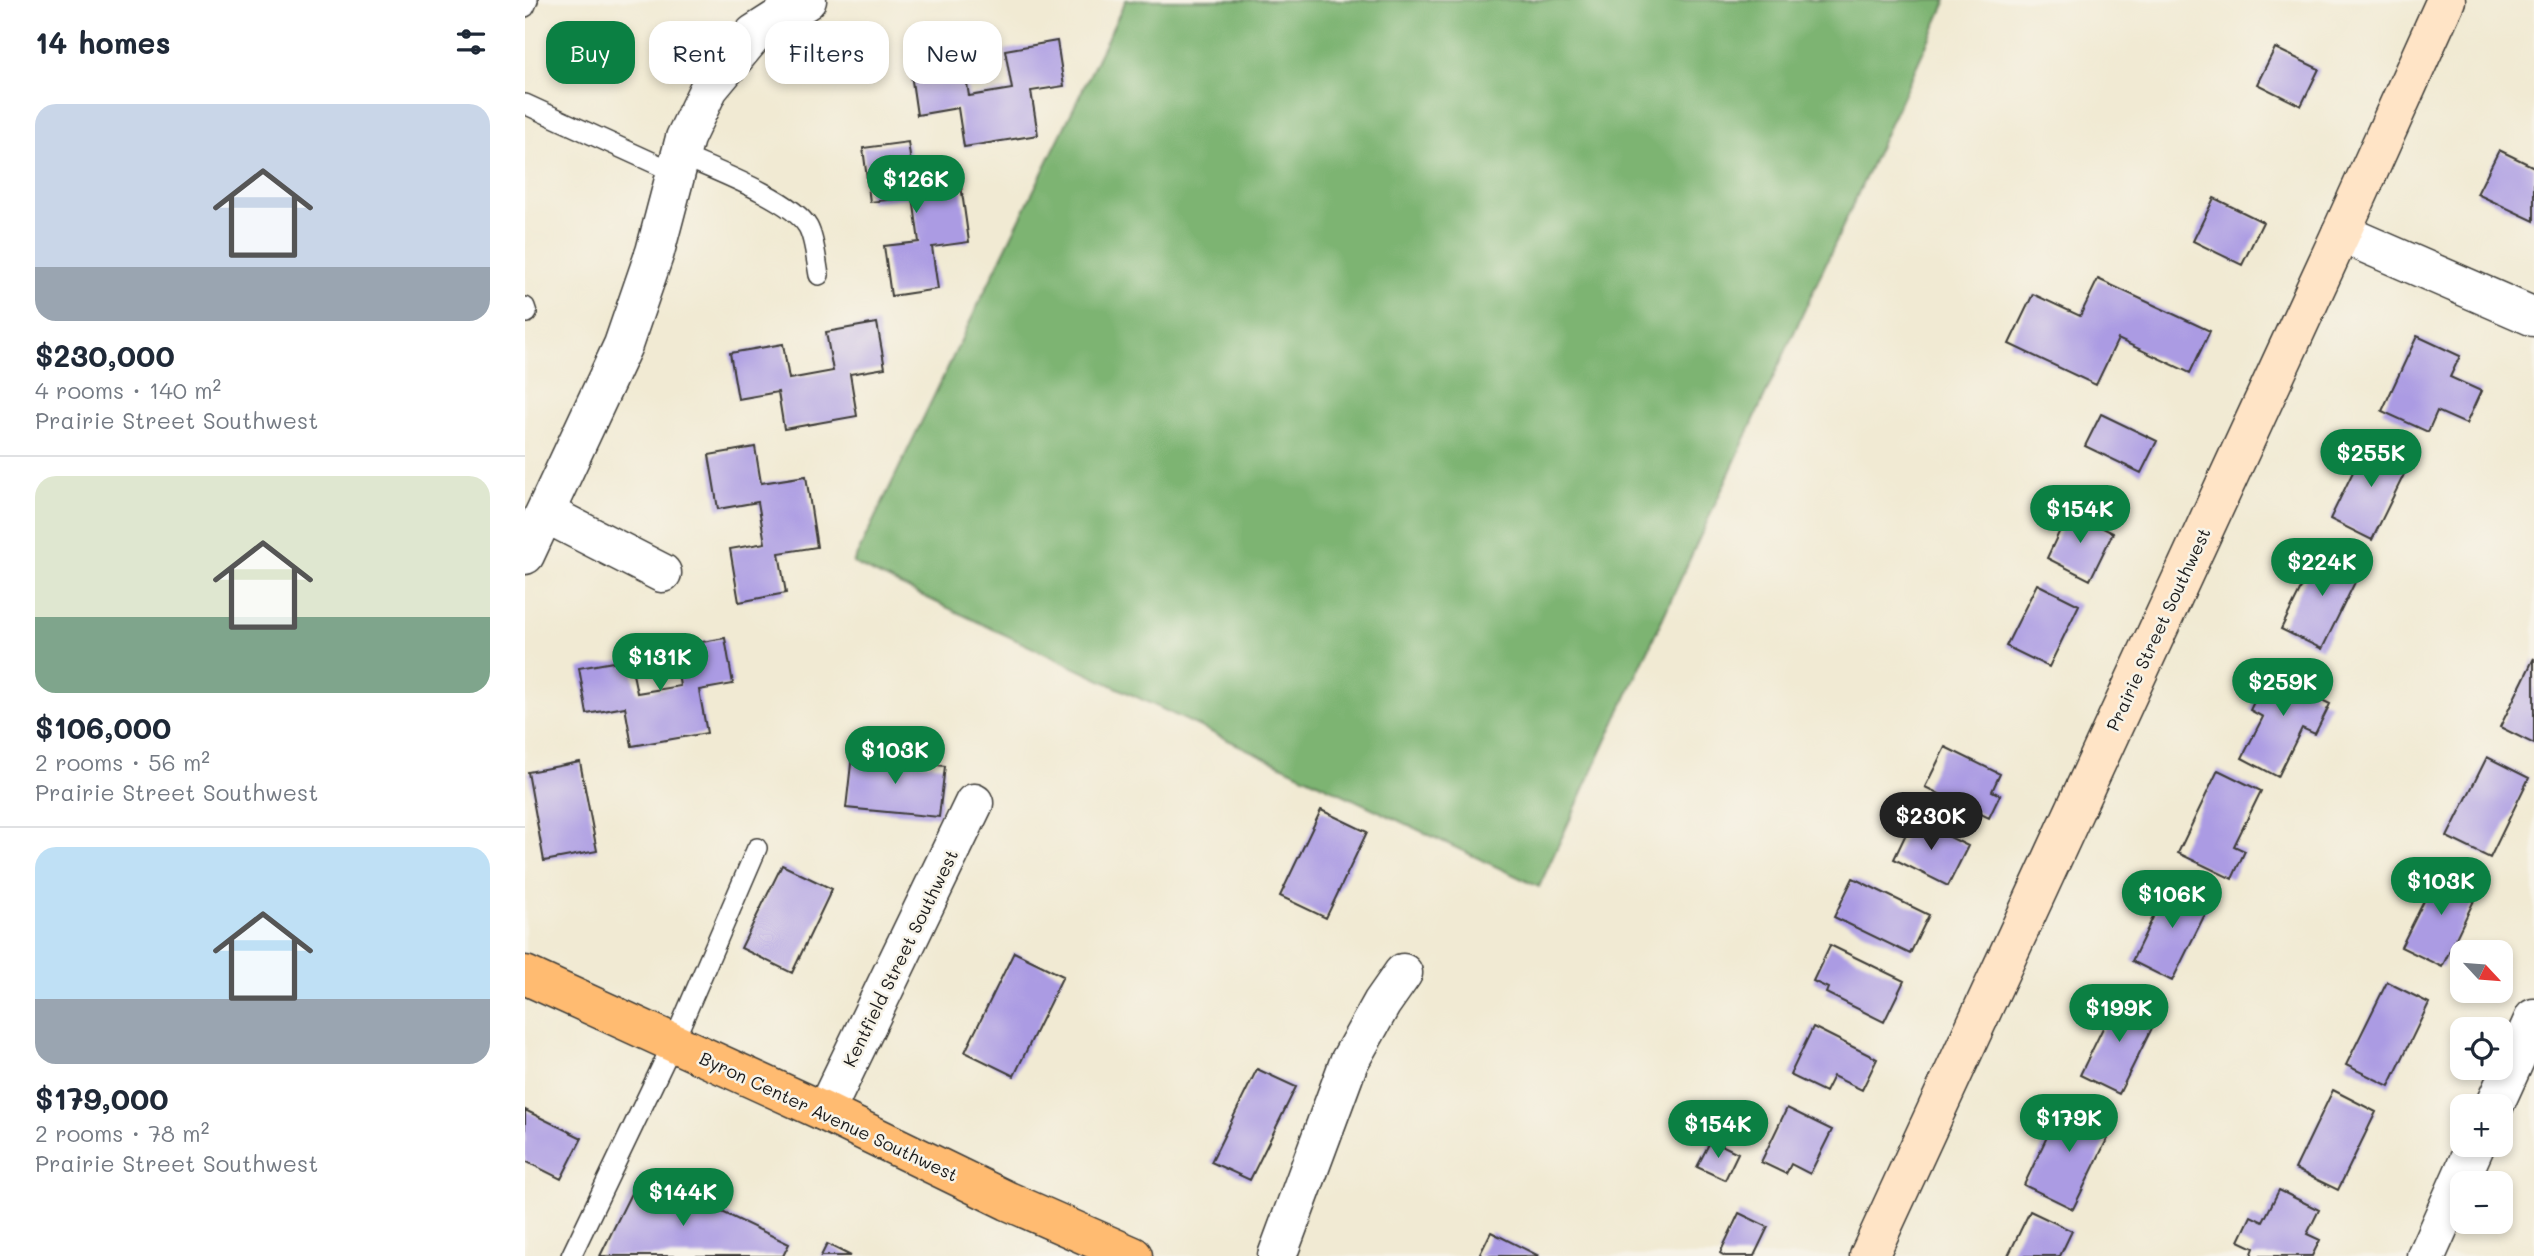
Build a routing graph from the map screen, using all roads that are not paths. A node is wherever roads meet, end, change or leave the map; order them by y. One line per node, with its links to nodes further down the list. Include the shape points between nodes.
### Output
1 (528, 0): 4 (lane)
2 (807, 0): 6 (street, via 754,34 709,88)
3 (2446, 0): 7 (street, Prairie Street Southwest)
4 (525, 7)
5 (525, 104): 6 (lane)
6 (678, 164): 8 (lane, via 750,187 782,203 808,227); 10 (street, via 655,252 623,345)
7 (2341, 233): 9 (street); 25 (street, Prairie Street Southwest)
8 (819, 275)
9 (2534, 317)
10 (545, 513): 11 (street); 12 (street)
11 (525, 555)
12 (662, 573)
13 (974, 803): 20 (street, Kentfield Street Southwest)
14 (757, 848): 18 (lane)
15 (1403, 973): 24 (street, via 1349,1062)
16 (525, 975): 18 (main road, Byron Center Avenue Southwest)
17 (2534, 1018): 19 (street)
18 (673, 1043): 20 (main road, Byron Center Avenue Southwest); 22 (lane)
19 (2499, 1094)
20 (825, 1112): 23 (main road, Byron Center Avenue Southwest)
21 (2470, 1157): 26 (street)
22 (571, 1256)
23 (1133, 1256)
24 (1277, 1256)
25 (1869, 1256)
26 (2426, 1256)

